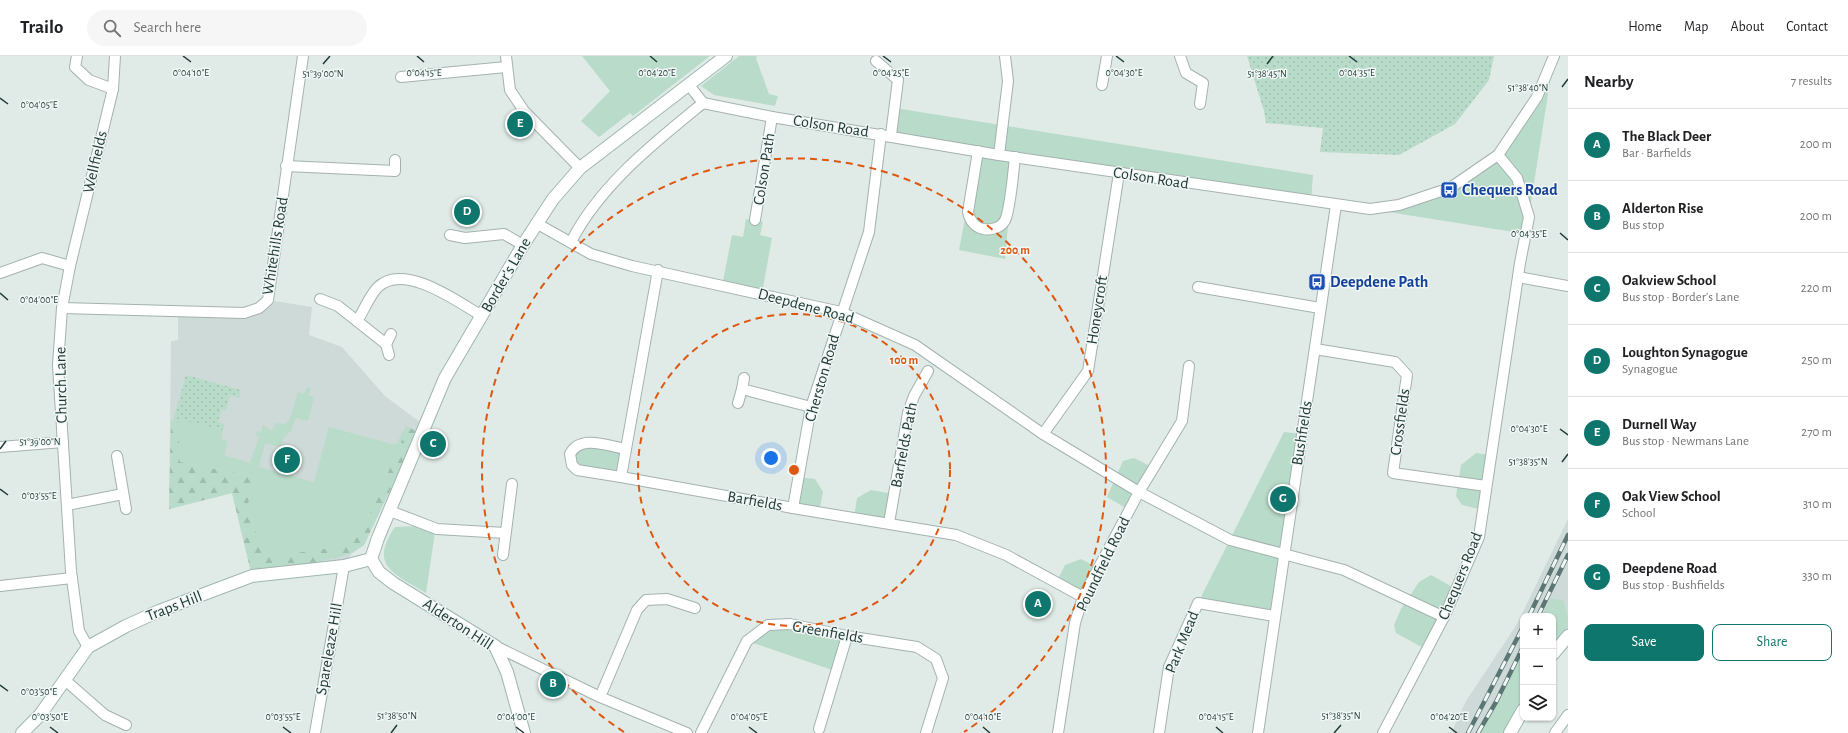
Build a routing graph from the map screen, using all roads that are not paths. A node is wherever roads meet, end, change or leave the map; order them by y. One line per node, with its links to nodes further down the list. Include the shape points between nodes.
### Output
1 (77, 56): 15 (street, via 76,67 89,80)
2 (115, 56): 15 (street, Wellfields)
3 (303, 56): 26 (street, Whitehills Road)
4 (506, 56): 11 (street)
5 (726, 56): 14 (street, Border's Lane)
6 (1005, 56): 23 (street, via 1008,81)
7 (1107, 56): 13 (street)
8 (1180, 56): 17 (street, via 1186,73 1203,83)
9 (1554, 56): 22 (street, Colson Road, via 1537,97)
10 (876, 61): 20 (street, via 898,80)
11 (506, 67): 12 (street); 27 (street, via 510,90 524,111)
12 (401, 77)
13 (1102, 84)
14 (689, 85): 16 (street); 27 (street, Border's Lane)
15 (112, 88): 35 (street, Wellfields)
16 (703, 103): 18 (street, Colson Road); 33 (street, via 657,140 596,202)
17 (1200, 104)
18 (772, 117): 19 (street, Colson Road); 30 (street, Colson Path)
19 (880, 134): 20 (street, Colson Road); 44 (street, Cherston Road, via 869,232)
20 (891, 136): 21 (street, Colson Road)
21 (978, 151): 23 (street, Colson Road); 24 (street, via 968,212 970,220 978,228 988,230 999,227 1006,219)
22 (1498, 154): 29 (street, Colson Road, via 1450,188 1399,205 1370,209); 38 (street, Chequers Road, via 1517,178 1529,217)
23 (999, 155): 24 (street, Colson Road)
24 (1015, 157): 28 (street, Colson Road)
25 (395, 160): 26 (street, via 395,171)
26 (286, 166): 42 (street, Whitehills Road, via 268,300 259,308 244,313)
27 (580, 168): 31 (street, Border's Lane)
28 (1119, 173): 29 (street, Colson Road); 57 (street, Honeycroft, via 1088,371)
29 (1336, 205): 43 (street, Bushfields)
30 (755, 220)
31 (536, 223): 33 (street, Deepdene Road); 34 (street, Border's Lane)
32 (450, 235): 34 (street, via 465,238 504,234)
33 (571, 242): 36 (street, Deepdene Road, via 591,254)
34 (523, 245): 45 (street, Border's Lane)
35 (70, 266): 37 (street, via 42,258); 42 (street, Church Lane)
36 (658, 270): 44 (street, Deepdene Road); 60 (street)
37 (0, 273)
38 (1518, 277): 39 (street); 64 (street, Chequers Road)
39 (1568, 286)
40 (1198, 287): 43 (street)
41 (320, 299): 46 (street, via 338,306)
42 (62, 308): 58 (street, Church Lane, via 58,364)
43 (1320, 308): 49 (street, Bushfields)
44 (842, 312): 56 (street, Cherston Road); 57 (street, Deepdene Road, via 915,345)
45 (482, 316): 46 (street, via 417,280 404,280 386,281 378,288); 70 (street, Border's Lane, via 445,378)
46 (357, 321): 48 (street)
47 (391, 334): 48 (street)
48 (386, 344): 50 (street)
49 (1315, 349): 64 (street, Crossfields, via 1395,362 1407,376 1393,472); 74 (street, Bushfields)
50 (389, 355)
51 (1189, 366): 65 (street, via 1182,421)
52 (928, 371): 71 (street, Barfields Path, via 908,413)
53 (744, 378): 54 (street)
54 (742, 390): 55 (street); 56 (street)
55 (738, 403)
56 (811, 407): 68 (street, Cherston Road)
57 (1043, 434): 65 (street, Deepdene Road)
58 (63, 442): 59 (street); 67 (street, Church Lane)
59 (0, 447)
60 (626, 449): 62 (street); 62 (street, Barfields, via 584,442 576,445 570,454 572,465 578,470)
61 (117, 456): 66 (street)
62 (621, 476): 68 (street, Barfields)
63 (512, 484): 72 (street)
64 (1486, 486): 82 (street, Chequers Road, via 1479,537)
65 (1139, 492): 74 (street, Deepdene Road, via 1230,540); 79 (street, Poundfield Road)
66 (123, 494): 67 (street); 69 (street)
67 (67, 505): 77 (street, Church Lane)
68 (793, 508): 71 (street, Barfields)
69 (126, 509)
70 (390, 511): 72 (street, via 437,529); 75 (street, Border's Lane)
71 (889, 523): 79 (street, Barfields, via 956,535 1006,555)
72 (505, 534): 73 (street)
73 (503, 555)
74 (1283, 555): 81 (street, Bushfields); 82 (street, Deepdene Road, via 1344,570)
75 (371, 558): 76 (street, Traps Hill); 85 (street, Alderton Hill, via 379,572 393,583)
76 (344, 566): 86 (street, Traps Hill, via 252,576 159,611); 95 (street, Spareleaze Hill)
77 (72, 578): 78 (street); 86 (street, Church Lane, via 79,631)
78 (0, 586)
79 (1083, 596): 100 (street, Poundfield Road, via 1075,623)
80 (695, 608): 89 (street, via 667,599 646,600 637,610)
81 (1274, 616): 101 (street, Park Mead, via 1198,603 1169,667); 102 (street, Bushfields)
82 (1444, 617): 103 (street, Chequers Road)
83 (847, 636): 93 (street); 98 (street, Greenfields, via 790,624 768,625 747,641); 99 (street, Greenfields, via 917,647 936,659 943,678)
84 (1568, 636): 87 (street)
85 (495, 646): 89 (street); 96 (street, Alderton Hill, via 507,672)
86 (88, 648): 88 (street, Traps Hill)
87 (1556, 650)
88 (66, 681): 92 (street, via 105,715); 94 (street, Traps Hill, via 40,715)
89 (600, 697): 97 (street)
90 (1520, 715): 104 (street)
91 (1568, 715): 105 (street)
92 (126, 726)
93 (819, 729)
94 (22, 733)
95 (315, 733)
96 (524, 733)
97 (687, 733)
98 (701, 733)
99 (926, 733)
100 (1058, 733)
101 (1159, 733)
102 (1258, 733)
103 (1383, 733)
104 (1510, 733)
105 (1555, 733)

